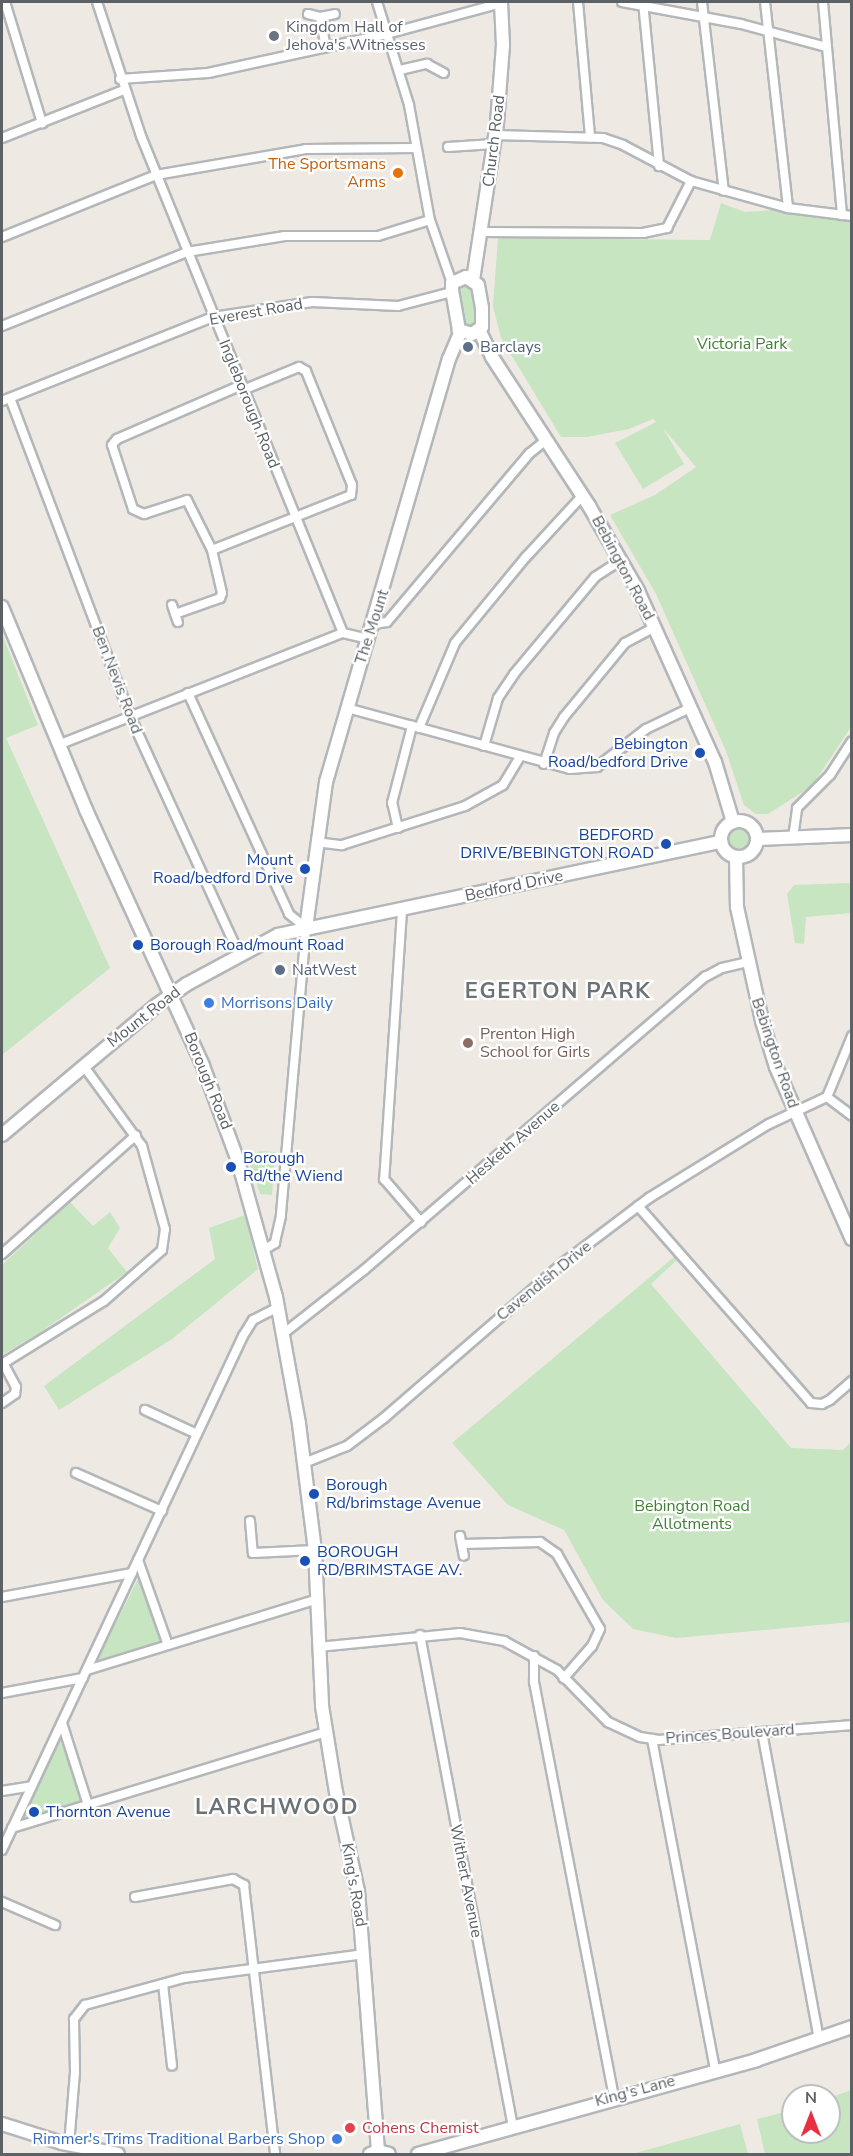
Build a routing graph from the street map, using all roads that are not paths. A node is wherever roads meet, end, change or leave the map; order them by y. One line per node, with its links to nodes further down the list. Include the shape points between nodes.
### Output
1 (5, 2): 23 (street)
2 (97, 2): 21 (street, Ingleborough Road)
3 (377, 2): 16 (street)
4 (501, 2): 16 (street); 26 (street, Church Road, via 503,45)
5 (578, 2): 24 (street)
6 (622, 2): 10 (street)
7 (702, 2): 14 (street)
8 (765, 2): 15 (street)
9 (823, 2): 18 (street)
10 (644, 3): 14 (street); 29 (street)
11 (308, 14): 13 (street)
12 (335, 14): 13 (street)
13 (320, 17): 17 (street)
14 (706, 17): 15 (street); 32 (street)
15 (770, 31): 18 (street); 33 (street)
16 (387, 34): 17 (street); 19 (street)
17 (326, 47): 21 (street, via 208,73)
18 (826, 47): 34 (street)
19 (400, 70): 20 (street, via 427,64); 28 (street)
20 (444, 73)
21 (120, 79): 22 (street, Ingleborough Road)
22 (124, 90): 23 (street); 30 (street, Ingleborough Road)
23 (42, 123): 25 (street)
24 (590, 137): 26 (street); 29 (street, via 623,145)
25 (2, 138)
26 (495, 139): 27 (street); 36 (street, Church Road)
27 (448, 147)
28 (416, 148): 30 (street, via 306,149); 35 (street)
29 (659, 166): 31 (street)
30 (156, 175): 37 (street); 38 (street, Ingleborough Road)
31 (691, 182): 32 (street); 36 (street, via 667,228 643,233)
32 (724, 191): 33 (street)
33 (788, 208): 34 (street)
34 (847, 216)
35 (430, 220): 38 (street, via 378,236 285,236); 40 (street)
36 (483, 232): 39 (street, Church Road)
37 (2, 237)
38 (187, 252): 41 (street, Ingleborough Road); 42 (street)
39 (473, 280): 40 (street, via 466,277); 43 (street, via 481,296)
40 (452, 288): 41 (street, Everest Road, via 398,306 312,302); 44 (street)
41 (213, 317): 45 (street, Ingleborough Road); 46 (street, Everest Road)
42 (2, 326)
43 (479, 330): 44 (street, via 472,334); 47 (street, Bebington Road)
44 (461, 331): 54 (street, The Mount, via 449,359)
45 (243, 388): 49 (street, Ingleborough Road); 49 (street, via 299,367 306,371 352,485 351,495); 50 (street, via 117,439 112,445 133,508 144,514 187,500)
46 (6, 399): 61 (street, Ben Nevis Road)
47 (546, 440): 48 (street, Bebington Road); 54 (street, via 530,453 387,622)
48 (583, 495): 51 (street, Bebington Road); 62 (street, via 533,548 456,643)
49 (296, 518): 50 (street); 56 (street, Ingleborough Road)
50 (212, 550): 52 (street, via 222,593 219,598 177,618)
51 (621, 560): 55 (street, Bebington Road); 65 (street, via 595,577 514,674 498,698)
52 (172, 605)
53 (2, 607): 64 (street, Borough Road)
54 (374, 624): 57 (street, The Mount)
55 (655, 627): 60 (street, Bebington Road); 67 (street, via 624,643 571,708 554,733)
56 (343, 633): 57 (street); 58 (street)
57 (369, 639): 59 (street, The Mount)
58 (188, 693): 61 (street); 77 (street, via 290,915)
59 (347, 708): 62 (street); 73 (street, The Mount, via 326,782)
60 (690, 708): 67 (street, via 638,734 597,767 570,769); 68 (street, Bebington Road, via 715,762)
61 (130, 716): 64 (street); 78 (street, Ben Nevis Road)
62 (416, 727): 65 (street); 69 (street, via 392,803)
63 (852, 741): 71 (street, via 830,775 797,808)
64 (58, 745): 80 (street, Borough Road)
65 (484, 746): 66 (street)
66 (520, 757): 67 (street); 69 (street, via 512,776 484,798)
67 (544, 764)
68 (733, 822): 72 (street, via 749,823); 74 (street, via 724,829)
69 (398, 828): 73 (street, via 342,845)
70 (852, 835): 71 (street)
71 (793, 838): 72 (street)
72 (758, 839): 75 (street, via 750,854)
73 (316, 842): 77 (street, The Mount)
74 (721, 842): 75 (street, via 725,851); 76 (street, Bedford Drive)
75 (736, 857): 79 (street, Bebington Road, via 737,907)
76 (402, 910): 77 (street, Bedford Drive); 89 (street, via 384,1179)
77 (306, 928): 78 (street, Mount Road, via 278,935); 91 (street, via 281,1216 275,1244)
78 (240, 956): 80 (street, Mount Road)
79 (747, 962): 84 (street, Bebington Road, via 776,1067); 89 (street, Hesketh Avenue, via 722,968 705,978)
80 (171, 995): 82 (street, Mount Road); 91 (street, Borough Road, via 224,1119)
81 (852, 1036): 83 (street)
82 (83, 1065): 86 (street); 87 (street, Mount Road)
83 (827, 1097): 84 (street); 85 (street)
84 (794, 1110): 88 (street, Cavendish Drive); 90 (street, Bebington Road)
85 (852, 1116)
86 (136, 1135): 92 (street); 95 (street, via 165,1229 162,1250 104,1301)
87 (2, 1136)
88 (638, 1206): 96 (street, via 811,1402 830,1400); 100 (street, Cavendish Drive, via 554,1270 384,1419 347,1446)
89 (421, 1222): 94 (street, Hesketh Avenue)
90 (852, 1239)
91 (264, 1250): 93 (street, Borough Road)
92 (2, 1254)
93 (278, 1307): 94 (street, Borough Road); 99 (street, via 253,1320)
94 (283, 1334): 100 (street, Borough Road)
95 (2, 1364): 97 (street, via 16,1387 15,1394)
96 (852, 1381)
97 (2, 1403)
98 (145, 1410): 99 (street)
99 (197, 1434): 102 (street)
100 (304, 1463): 104 (street, Borough Road)
101 (76, 1473): 102 (street)
102 (162, 1511): 106 (street)
103 (250, 1521): 104 (street, via 253,1553)
104 (315, 1550): 108 (street, Borough Road)
105 (464, 1556): 116 (street, via 462,1540 540,1542 557,1554 600,1629 592,1646)
106 (138, 1560): 107 (street); 112 (street)
107 (132, 1573): 109 (street); 115 (street)
108 (318, 1584): 110 (street, King's Road)
109 (2, 1597)
110 (318, 1599): 112 (street); 113 (street, King's Road)
111 (420, 1635): 113 (street, Princes Boulevard); 114 (street, Princes Boulevard, via 483,1635); 140 (street, Withert Avenue)
112 (168, 1645): 115 (street)
113 (318, 1647): 120 (street, King's Road)
114 (534, 1656): 116 (street, Princes Boulevard); 138 (street, via 534,1682)
115 (85, 1674): 117 (street); 118 (street)
116 (564, 1678): 122 (street, Princes Boulevard, via 608,1722)
117 (2, 1694)
118 (62, 1723): 123 (street); 125 (street)
119 (852, 1725): 121 (street, Princes Boulevard)
120 (326, 1732): 125 (street); 131 (street, King's Road, via 358,1891)
121 (762, 1732): 122 (street, Princes Boulevard); 135 (street)
122 (652, 1739): 137 (street)
123 (32, 1786): 124 (street); 126 (street)
124 (2, 1791)
125 (88, 1805): 126 (street)
126 (12, 1828): 127 (street)
127 (2, 1850)
128 (135, 1896): 132 (street, via 239,1881 246,1892)
129 (2, 1902): 130 (street)
130 (55, 1925)
131 (364, 1954): 132 (street); 142 (street, King's Road)
132 (254, 1968): 133 (street); 144 (street)
133 (163, 1984): 136 (street); 141 (street, via 85,2005 74,2019 75,2072)
134 (852, 2027): 135 (street, King's Lane)
135 (819, 2039): 137 (street, King's Lane)
136 (172, 2066)
137 (716, 2070): 138 (street, King's Lane)
138 (614, 2097): 140 (street, King's Lane)
139 (2, 2124): 141 (street)
140 (513, 2127): 145 (street, King's Lane)
141 (69, 2145): 143 (street)
142 (379, 2153)
143 (118, 2154)
144 (275, 2154)
145 (418, 2154)

